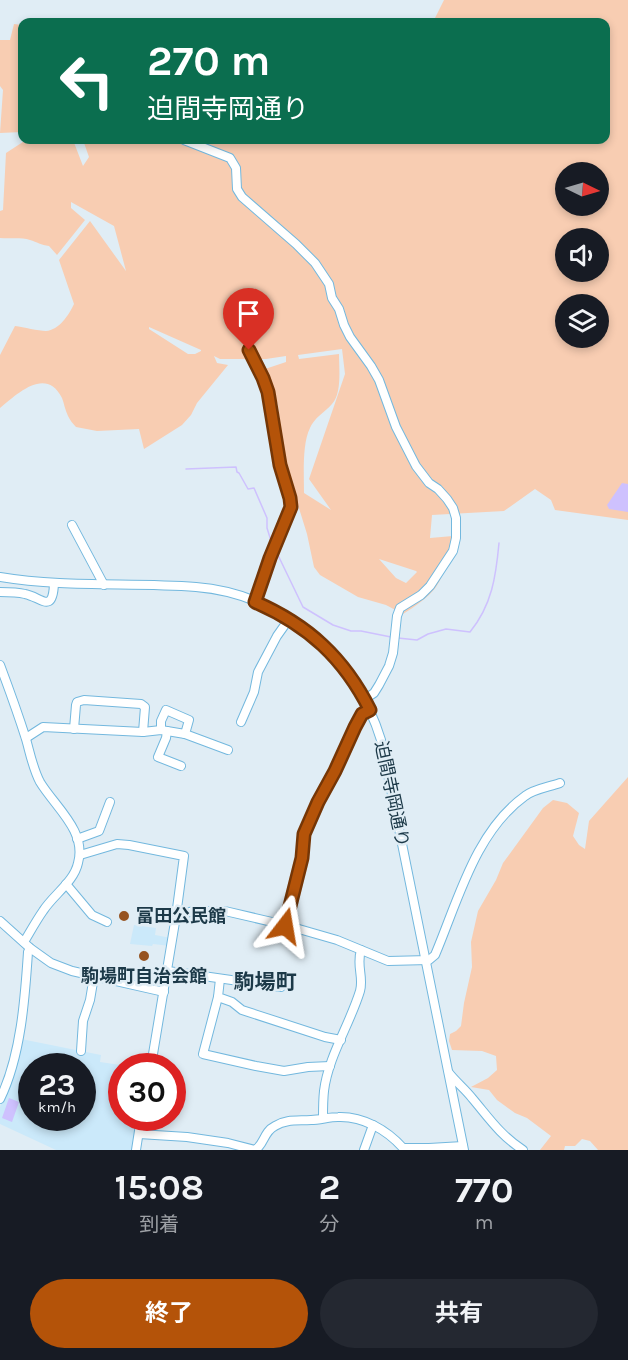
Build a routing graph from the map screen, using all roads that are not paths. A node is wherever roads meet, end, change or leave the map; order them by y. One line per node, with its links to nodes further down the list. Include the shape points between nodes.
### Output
1 (194, 144): 11 (street, via 230,158 242,197 320,270 347,331 379,380 396,428 416,466 453,508 457,527 453,551 430,586 400,608 389,666 374,693)
2 (249, 350): 8 (street, via 268,392 291,507)
3 (72, 525): 6 (street)
4 (0, 577): 5 (street, 迫間寺岡通り)
5 (54, 583): 6 (street, 迫間寺岡通り); 7 (street, via 53,594 46,602 26,594)
6 (105, 585): 8 (street, 迫間寺岡通り, via 197,587)
7 (0, 592)
8 (255, 602): 9 (street, 迫間寺岡通り)
9 (289, 619): 11 (street, 迫間寺岡通り, via 337,660); 13 (street, via 258,672)
10 (0, 665): 18 (street)
11 (365, 699): 12 (street, 迫間寺岡通り)
12 (370, 710): 29 (street, via 362,714 355,727 304,834); 32 (street, 迫間寺岡通り, via 385,757)
13 (241, 722)
14 (74, 729): 16 (street); 16 (street, via 77,702 84,700 141,704); 18 (street, via 43,727)
15 (164, 731): 16 (street); 17 (street); 17 (street, via 161,722 166,710 189,720); 20 (street, via 166,738 158,757)
16 (142, 732)
17 (184, 734): 19 (street)
18 (26, 738): 23 (street, via 40,783 67,817)
19 (228, 750)
20 (181, 766)
21 (560, 783): 32 (street, via 526,794 501,819 478,852 435,955)
22 (110, 802): 23 (street, via 99,831)
23 (77, 838): 24 (street)
24 (80, 855): 25 (street); 26 (street, via 117,844 184,856)
25 (66, 884): 28 (street, via 92,915); 30 (street, via 44,909)
26 (176, 916): 29 (street, via 193,911 225,911); 33 (street)
27 (0, 921): 30 (street)
28 (107, 922)
29 (285, 926): 31 (street)
30 (27, 945): 34 (street, via 51,963); 44 (street, via 16,1051)
31 (361, 950): 32 (street, via 388,961); 39 (street, via 361,986)
32 (426, 961): 43 (street, 迫間寺岡通り)
33 (168, 971): 35 (street); 37 (street)
34 (94, 976): 37 (street); 40 (street, via 83,1021)
35 (220, 979): 36 (street); 38 (street)
36 (281, 987)
37 (164, 992): 41 (street)
38 (218, 997): 39 (street, via 242,1010); 42 (street, via 203,1054 284,1071)
39 (341, 1040): 42 (street)
40 (81, 1051)
41 (153, 1053)
42 (330, 1066): 45 (street)
43 (448, 1071): 49 (street, 迫間寺岡通り); 52 (street, via 505,1138)
44 (0, 1099)
45 (323, 1118): 46 (street, via 354,1118); 48 (street, via 275,1125 255,1150 187,1137)
46 (373, 1125): 49 (street, via 403,1148); 51 (street)
47 (139, 1131): 48 (street)
48 (139, 1134): 50 (street)
49 (464, 1148)
50 (136, 1150)
51 (364, 1150)
52 (523, 1150)

